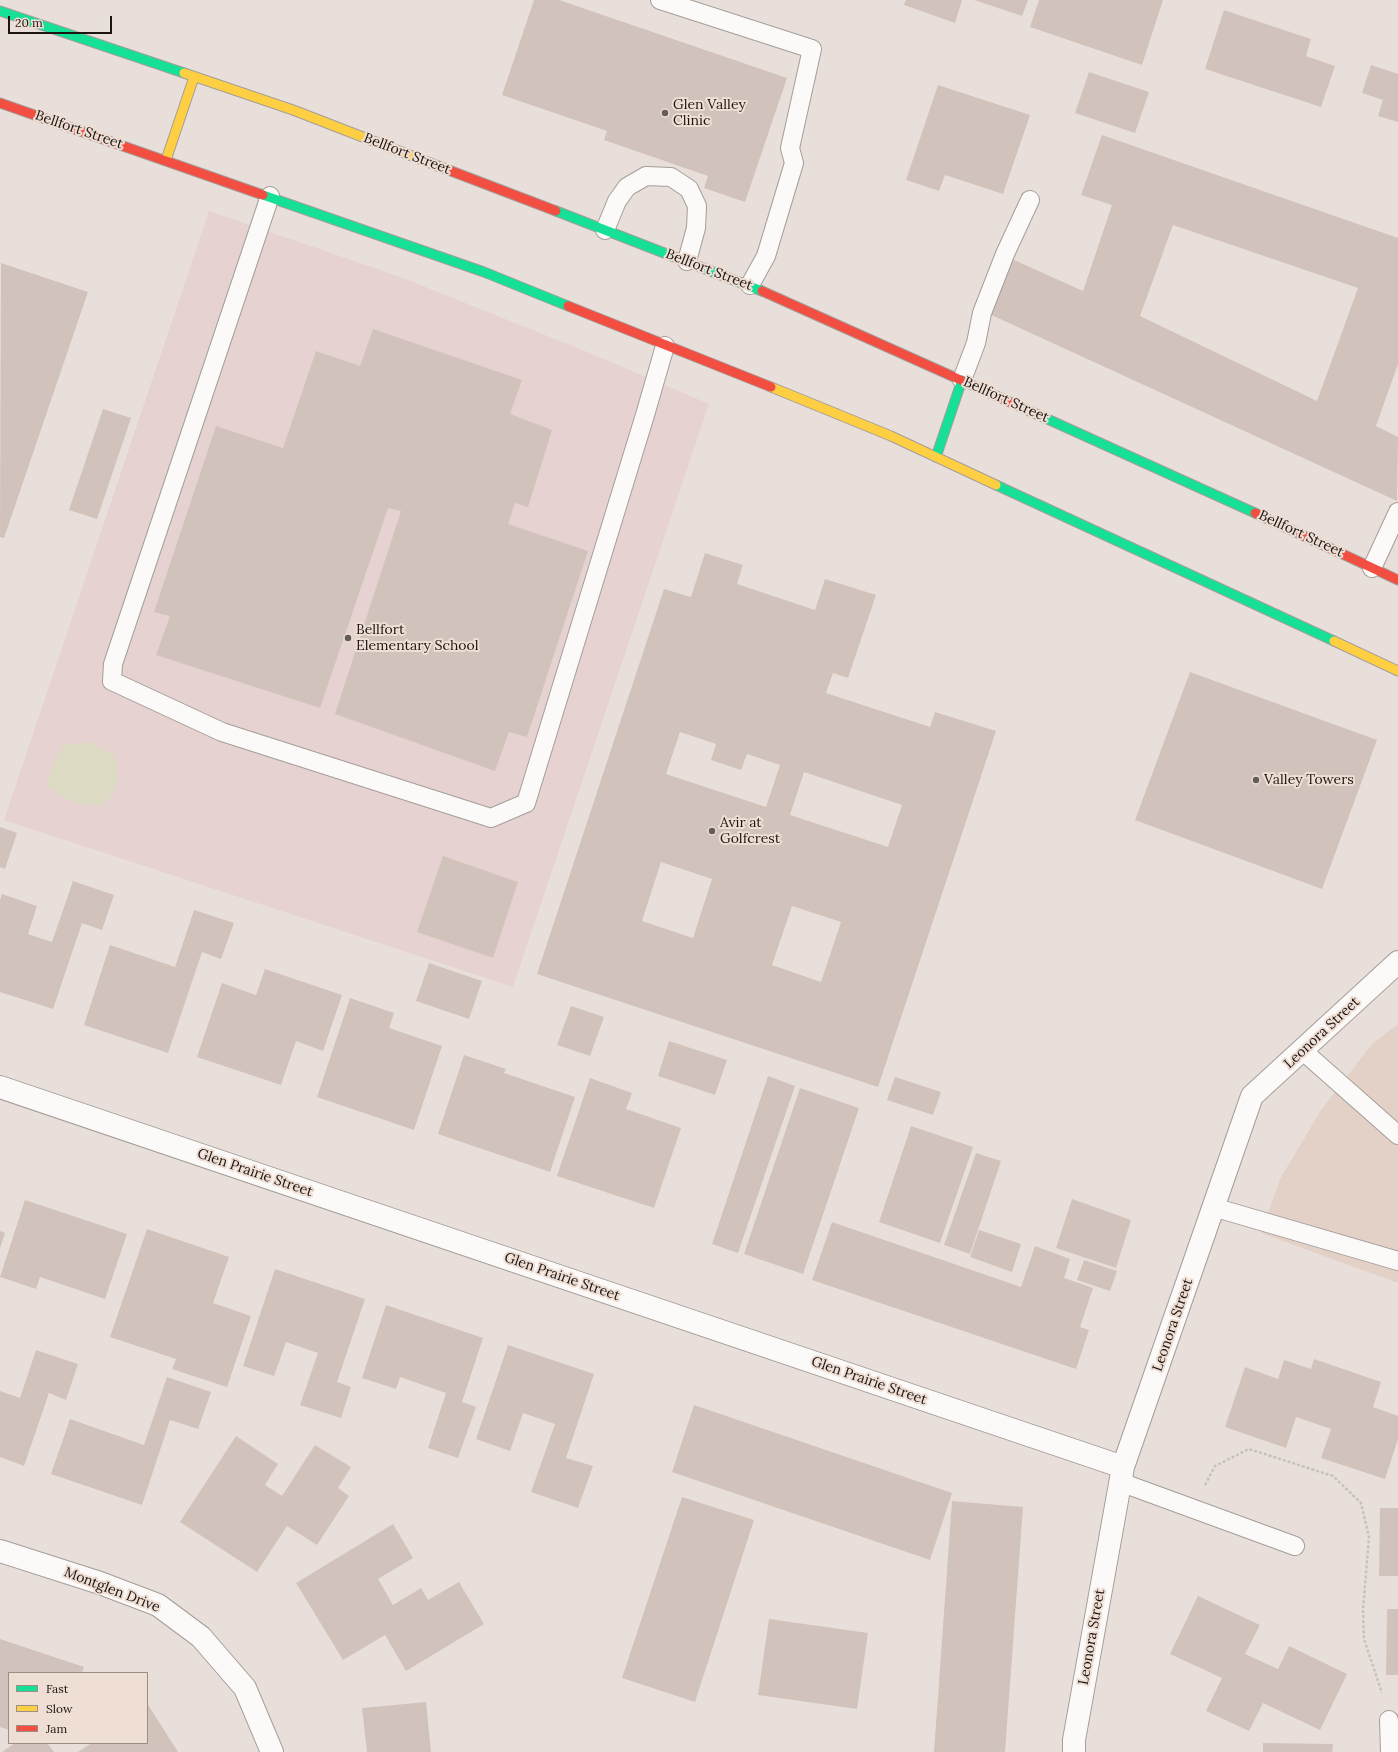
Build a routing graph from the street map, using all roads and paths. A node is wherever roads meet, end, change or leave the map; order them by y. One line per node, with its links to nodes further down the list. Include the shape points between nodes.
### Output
1 (660, 0): 10 (lane, via 812,49 790,148 794,163 766,256)
2 (0, 12): 3 (main road, Bellfort Street)
3 (194, 77): 5 (main road); 8 (main road, Bellfort Street, via 293,110)
4 (0, 103): 5 (main road, Bellfort Street)
5 (166, 160): 6 (main road, Bellfort Street)
6 (270, 196): 11 (main road, Bellfort Street, via 484,272); 11 (lane, via 114,664 112,681 222,732 491,818 526,803)
7 (1030, 200): 12 (lane, via 982,312 976,343)
8 (605, 230): 9 (main road, Bellfort Street); 9 (lane, via 617,201 627,187 646,176 671,177 689,189 697,206 696,228)
9 (687, 262): 10 (main road, Bellfort Street)
10 (750, 285): 12 (main road, Bellfort Street)
11 (665, 346): 13 (main road, Bellfort Street, via 891,436)
12 (962, 380): 13 (main road); 15 (main road, Bellfort Street)
13 (936, 457): 17 (main road, Bellfort Street)
14 (1398, 512): 15 (lane)
15 (1372, 568): 16 (main road, Bellfort Street)
16 (1398, 580)
17 (1398, 671)
18 (1398, 962): 19 (street, Leonora Street)
19 (1303, 1051): 21 (lane); 23 (street, Leonora Street, via 1252,1096)
20 (0, 1087): 25 (street, Glen Prairie Street)
21 (1390, 1120): 22 (lane)
22 (1398, 1135)
23 (1214, 1207): 24 (lane); 25 (street, Leonora Street)
24 (1398, 1261)
25 (1122, 1474): 26 (lane); 30 (street, Leonora Street, via 1074,1740)
26 (1295, 1546)
27 (0, 1551): 29 (street, Montglen Drive, via 100,1583 158,1605 201,1637 245,1688)
28 (1389, 1720): 31 (lane)
29 (272, 1752)
30 (1074, 1752)
31 (1390, 1752)

